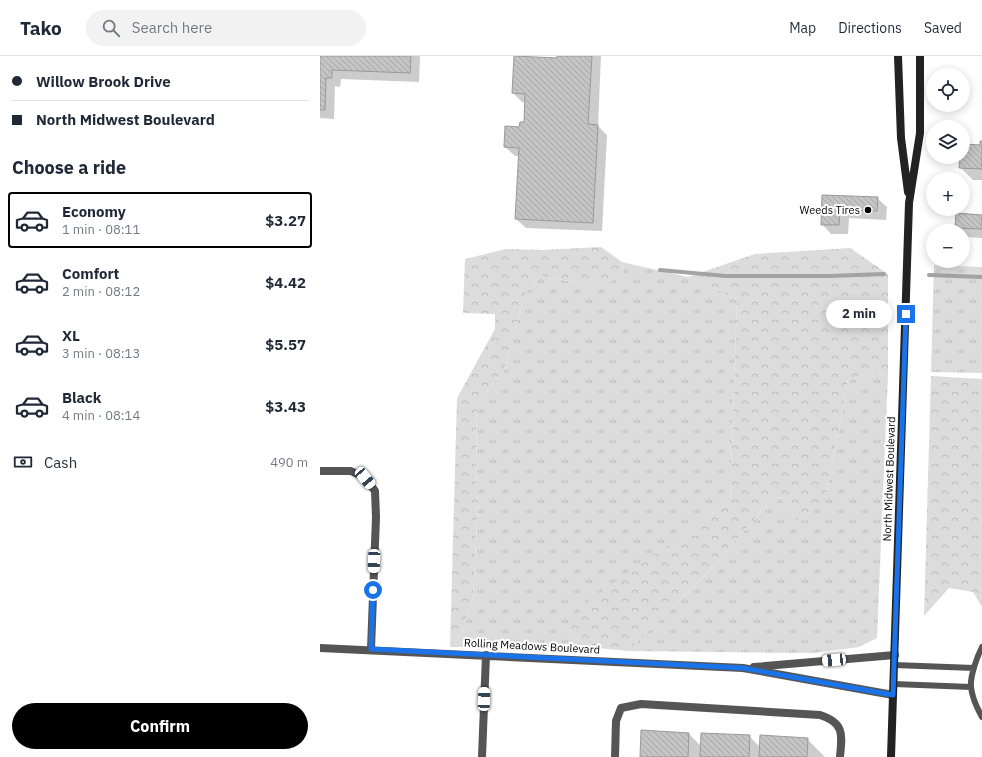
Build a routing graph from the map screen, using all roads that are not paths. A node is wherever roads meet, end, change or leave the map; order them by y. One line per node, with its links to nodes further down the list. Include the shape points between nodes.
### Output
1 (898, 56): 3 (main road, North Midwest Boulevard, via 901,138)
2 (920, 56): 3 (main road, North Midwest Boulevard, via 920,133)
3 (909, 203): 9 (main road, North Midwest Boulevard)
4 (320, 471): 7 (street, via 351,472 365,478 375,491)
5 (982, 647): 12 (lane)
6 (320, 648): 7 (street, Rolling Meadows Boulevard)
7 (371, 649): 8 (street, Rolling Meadows Boulevard)
8 (486, 655): 11 (street, Rolling Meadows Boulevard); 17 (street)
9 (895, 655): 10 (main road, North Midwest Boulevard); 11 (street, Rolling Meadows Boulevard)
10 (894, 665): 12 (lane); 13 (main road, North Midwest Boulevard)
11 (743, 668): 15 (street, Rolling Meadows Boulevard)
12 (974, 668): 14 (lane)
13 (894, 684): 14 (lane); 15 (main road, North Midwest Boulevard)
14 (971, 687): 16 (lane)
15 (893, 695): 20 (main road, North Midwest Boulevard)
16 (982, 717)
17 (482, 757)
18 (615, 757): 19 (street, via 616,721 621,708 641,704 820,715 832,718 842,732)
19 (840, 757)
20 (891, 757)

